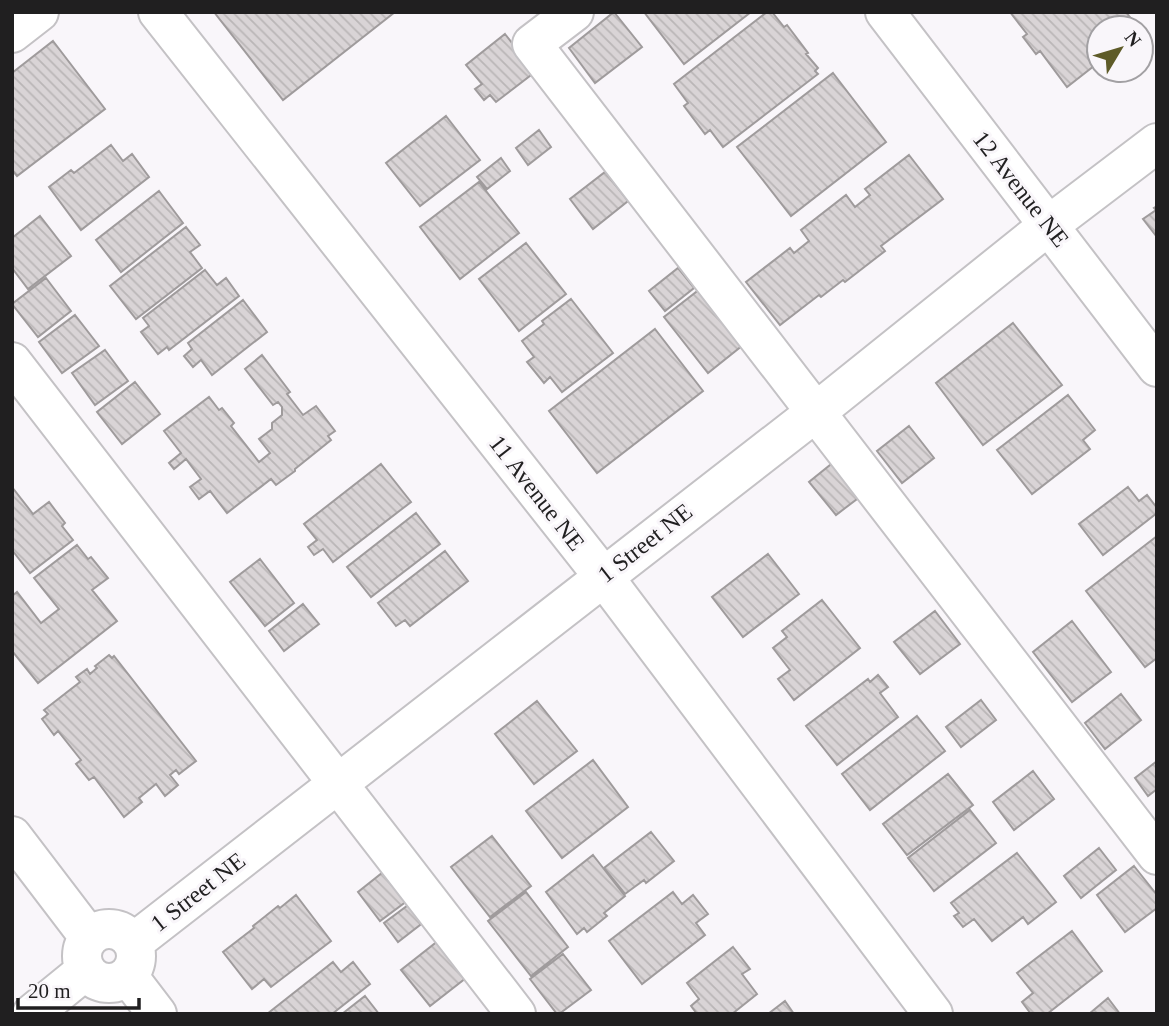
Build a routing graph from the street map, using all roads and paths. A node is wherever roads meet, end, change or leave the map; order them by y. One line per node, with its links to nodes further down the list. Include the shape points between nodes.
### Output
1 (39, 12): 5 (street)
2 (158, 12): 11 (street, 11 Avenue NE)
3 (573, 12): 10 (street, via 532,44)
4 (885, 12): 7 (street, 12 Avenue NE)
5 (12, 33)
6 (1157, 143): 7 (street, 1 Street NE)
7 (1049, 225): 9 (street, 12 Avenue NE); 10 (street, 1 Street NE)
8 (12, 362): 12 (street)
9 (1157, 367)
10 (816, 412): 11 (street, 1 Street NE); 14 (street)
11 (603, 576): 12 (street, 1 Street NE); 20 (street, 11 Avenue NE)
12 (337, 784): 16 (street, 1 Street NE); 19 (street)
13 (12, 836): 15 (street)
14 (1157, 855)
15 (88, 954): 16 (street, via 95,979 106,983 118,982); 17 (street)
16 (130, 959): 18 (street)
17 (32, 1014)
18 (157, 1014)
19 (516, 1014)
20 (933, 1014)

